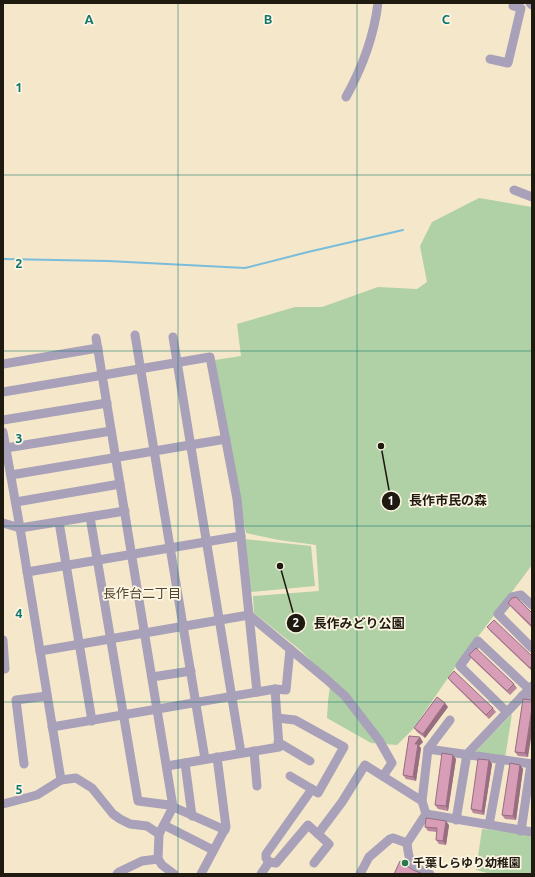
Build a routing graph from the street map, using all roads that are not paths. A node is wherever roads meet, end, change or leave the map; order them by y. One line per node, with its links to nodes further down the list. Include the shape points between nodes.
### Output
1 (378, 3): 4 (street, via 375,24 356,79)
2 (514, 3): 3 (street, via 513,6 521,8 508,63)
3 (490, 59)
4 (346, 97)
5 (514, 190): 6 (street)
6 (532, 197)
7 (135, 335): 13 (street)
8 (96, 338): 10 (street)
9 (173, 338): 11 (street)
10 (98, 348): 12 (street); 14 (street)
11 (177, 363): 13 (street); 20 (street, via 210,357); 21 (street)
12 (3, 364)
13 (141, 369): 14 (street); 23 (street)
14 (102, 375): 15 (street); 16 (street)
15 (3, 392)
16 (107, 403): 17 (street); 18 (street)
17 (3, 420)
18 (111, 431): 22 (street); 24 (street)
19 (3, 432): 22 (street)
20 (226, 439): 21 (street); 33 (street)
21 (191, 445): 23 (street); 34 (street)
22 (6, 448): 25 (street)
23 (154, 451): 24 (street); 35 (street)
24 (116, 457): 25 (street); 26 (street)
25 (11, 475): 27 (street)
26 (120, 484): 27 (street); 28 (street)
27 (16, 502): 32 (street)
28 (125, 512): 29 (street); 36 (street)
29 (90, 517): 30 (street); 37 (street)
30 (59, 522): 32 (street); 38 (street)
31 (3, 523): 32 (street)
32 (20, 528): 39 (street)
33 (241, 536): 34 (street); 41 (street)
34 (206, 542): 35 (street); 42 (street)
35 (170, 548): 36 (street); 43 (street)
36 (132, 554): 37 (street); 44 (street)
37 (97, 560): 38 (street); 45 (street)
38 (66, 565): 39 (street); 47 (street)
39 (27, 572): 50 (street)
40 (532, 605): 48 (street, via 521,595 512,597 498,614)
41 (249, 615): 42 (street); 49 (street); 56 (street)
42 (219, 620): 43 (street); 58 (street)
43 (183, 626): 44 (street); 52 (street)
44 (145, 633): 45 (street); 53 (street)
45 (110, 639): 47 (street); 62 (street)
46 (3, 640): 51 (street)
47 (79, 644): 50 (street); 65 (street)
48 (532, 648)
49 (290, 649): 54 (street, via 286,690); 81 (street, via 345,696 379,740 392,763)
50 (40, 651): 57 (street)
51 (5, 669)
52 (190, 672): 53 (street); 59 (street)
53 (152, 677): 60 (street)
54 (275, 689): 56 (street); 63 (street)
55 (531, 691): 61 (street, via 522,696); 61 (street, via 478,641 460,666)
56 (257, 692): 58 (street)
57 (47, 696): 66 (street); 77 (street, via 16,700)
58 (232, 697): 59 (street); 70 (street)
59 (196, 703): 60 (street); 73 (street)
60 (157, 710): 62 (street); 79 (street)
61 (507, 712): 71 (street)
62 (124, 715): 65 (street); 87 (street, via 138,801)
63 (276, 718): 67 (street); 84 (street, via 295,720 344,747 318,792)
64 (450, 720): 68 (street)
65 (92, 721): 66 (street)
66 (52, 727): 82 (street)
67 (278, 742): 69 (street, via 279,746); 75 (street)
68 (428, 749): 71 (street); 85 (street)
69 (254, 751): 70 (street); 83 (street)
70 (241, 753): 72 (street)
71 (467, 754): 74 (street); 90 (street)
72 (217, 757): 73 (street); 93 (street)
73 (205, 759): 76 (street)
74 (501, 759): 78 (street); 92 (street)
75 (310, 761)
76 (185, 763): 79 (street); 89 (street)
77 (24, 764)
78 (531, 764): 94 (street)
79 (167, 766): 87 (street)
80 (290, 776): 84 (street)
81 (383, 776): 85 (street); 97 (street, via 365,765)
82 (61, 780): 86 (street, via 37,795); 96 (street, via 76,778 83,781 120,819 130,824 147,826)
83 (257, 786)
84 (312, 789): 101 (street, via 266,854)
85 (422, 801): 88 (street)
86 (3, 804)
87 (174, 807): 89 (street); 91 (street)
88 (426, 814): 90 (street); 98 (street)
89 (192, 816): 93 (street)
90 (456, 820): 92 (street)
91 (164, 825): 96 (street); 99 (street)
92 (489, 825): 94 (street)
93 (225, 830): 99 (street)
94 (521, 830): 95 (street)
95 (532, 832)
96 (159, 834): 100 (street)
97 (318, 834): 101 (street, via 308,825 276,863); 102 (street, via 330,844)
98 (408, 843): 107 (street, via 390,839 369,857); 108 (street, via 409,858 413,865)
99 (213, 850): 105 (street)
100 (158, 858): 103 (street, via 142,861); 104 (street, via 162,865)
101 (269, 862): 106 (street)
102 (314, 863)
103 (117, 874)
104 (174, 874)
105 (201, 874)
106 (261, 874)
107 (360, 874)
108 (430, 874)

